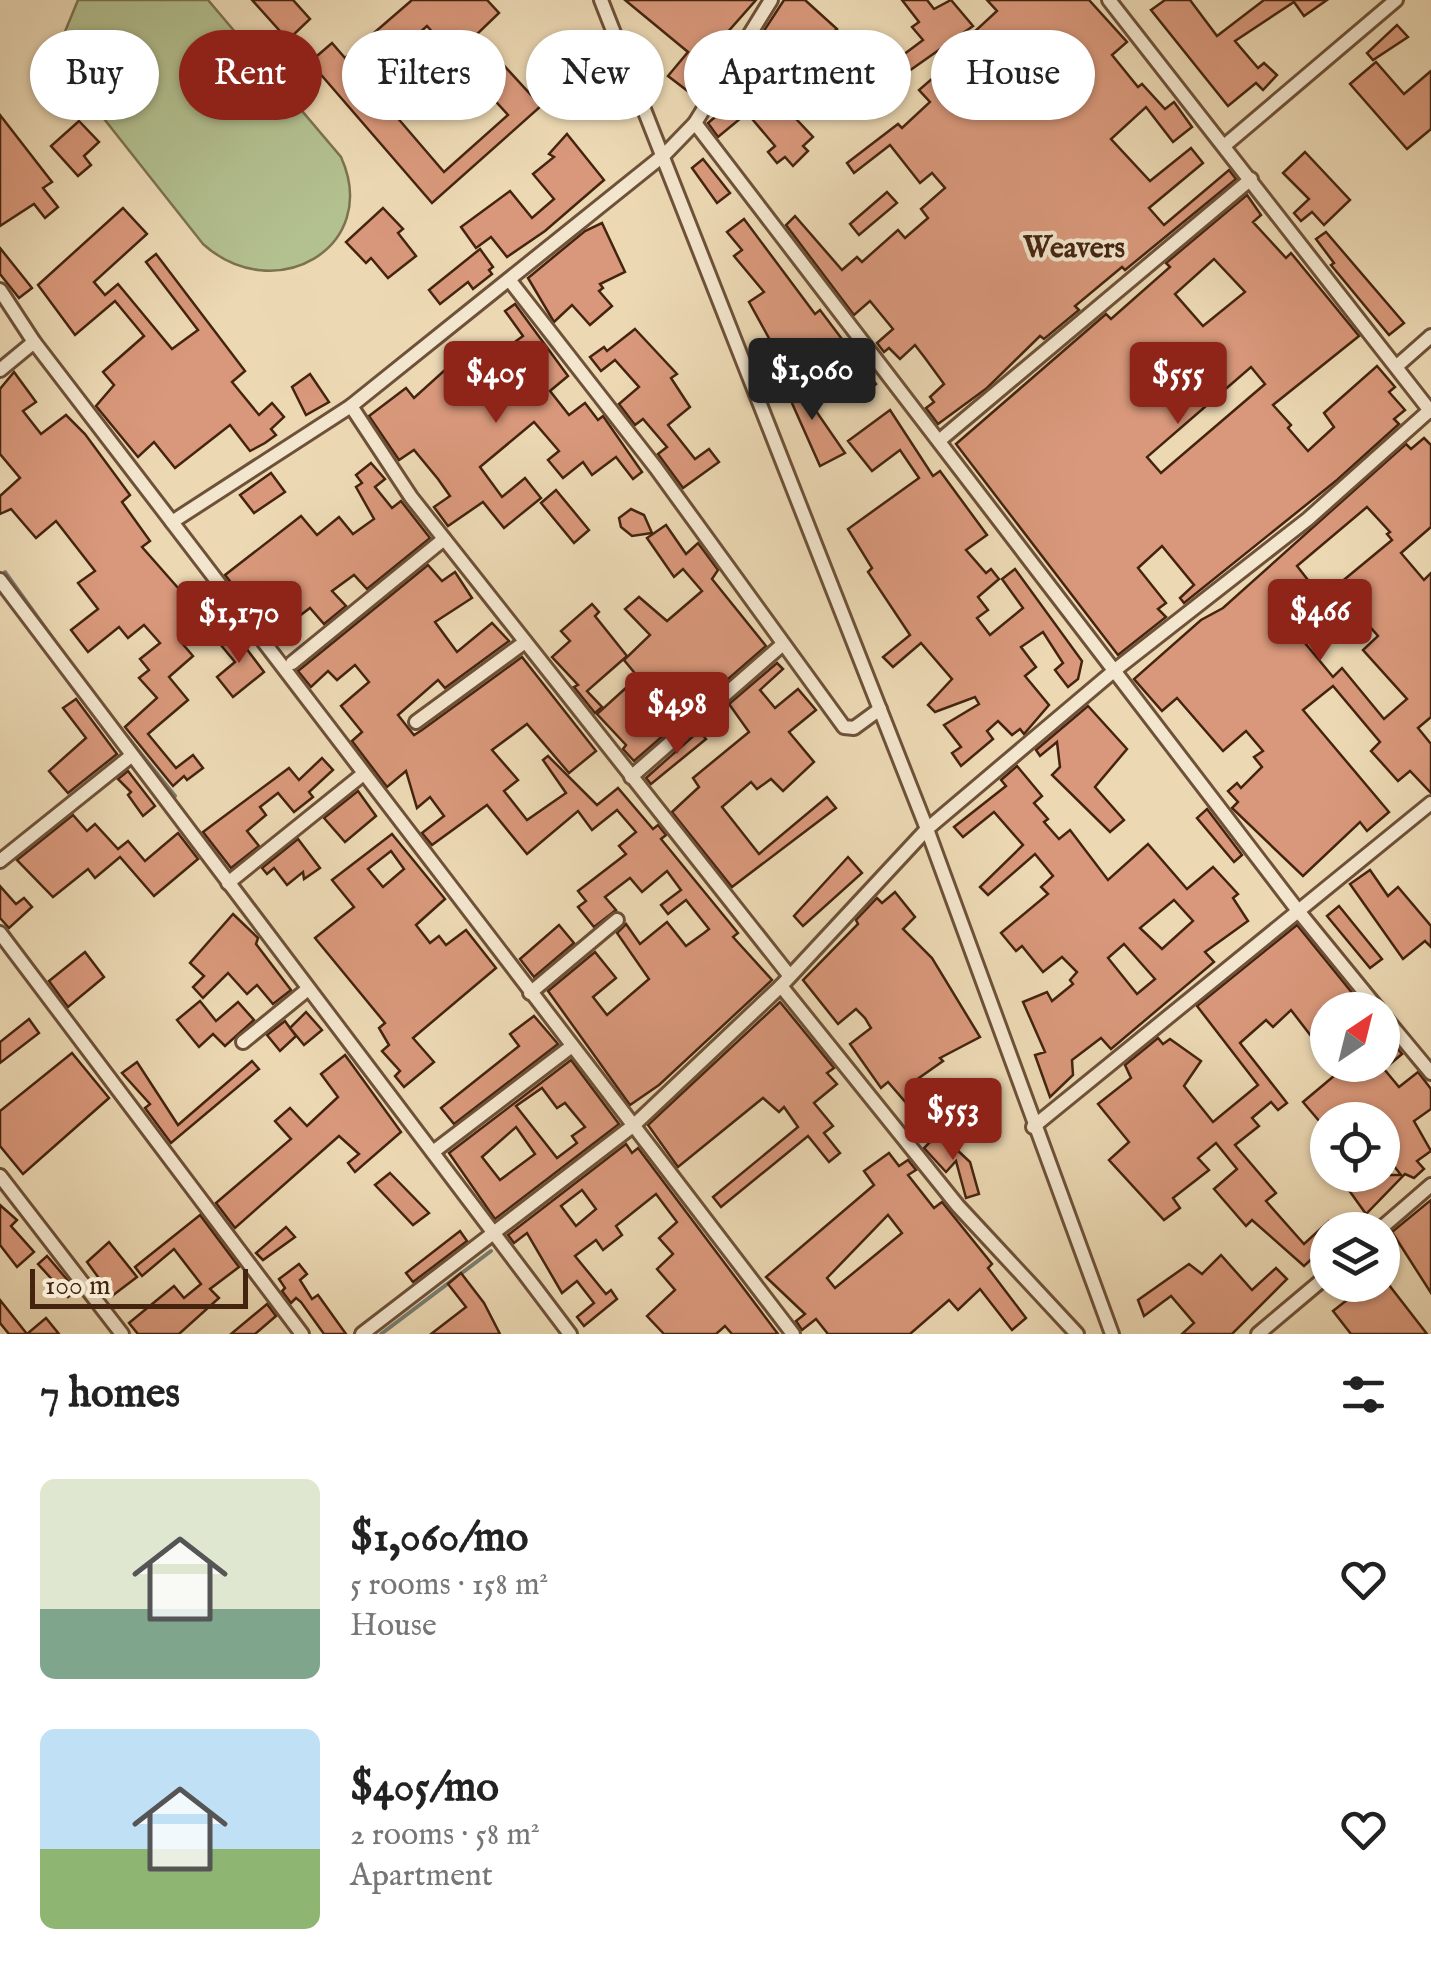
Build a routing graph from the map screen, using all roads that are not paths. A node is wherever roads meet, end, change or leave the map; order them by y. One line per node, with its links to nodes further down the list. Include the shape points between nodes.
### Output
1 (601, 0): 7 (street)
2 (770, 0): 5 (street)
3 (1109, 0): 6 (street)
4 (1396, 0): 6 (street)
5 (694, 123): 7 (street); 17 (street)
6 (1224, 146): 8 (street)
7 (665, 154): 9 (street); 25 (street)
8 (1250, 179): 13 (street); 17 (street)
9 (511, 282): 15 (street); 22 (street)
10 (0, 290): 12 (street)
11 (1431, 336): 13 (street)
12 (34, 342): 14 (street); 18 (street)
13 (1397, 366): 16 (street)
14 (0, 370)
15 (351, 406): 18 (street); 19 (street)
16 (1430, 411): 24 (street, via 1308,519)
17 (940, 440): 24 (street)
18 (172, 522): 28 (street)
19 (444, 539): 21 (street); 23 (street)
20 (0, 580): 27 (street)
21 (525, 642): 26 (street); 29 (street)
22 (783, 644): 25 (street, via 847,729); 29 (street)
23 (292, 663)
24 (1115, 670): 31 (street); 34 (street)
25 (880, 709): 31 (street)
26 (416, 722)
27 (131, 756): 32 (street); 33 (street)
28 (362, 775): 33 (street); 41 (street)
29 (630, 777): 38 (street)
30 (1431, 803): 34 (street)
31 (927, 829): 38 (street); 47 (street)
32 (0, 861)
33 (228, 883): 39 (street)
34 (1299, 912): 40 (street); 47 (street)
35 (617, 920): 41 (street)
36 (0, 933): 37 (street)
37 (6, 952): 56 (street)
38 (785, 980): 46 (street); 60 (street, via 958,1206)
39 (308, 990): 43 (street); 48 (street)
40 (1365, 992)
41 (530, 993): 44 (street)
42 (1400, 1035): 45 (street)
43 (244, 1042)
44 (572, 1046): 46 (street); 48 (street)
45 (1431, 1073)
46 (634, 1125): 52 (street); 59 (street)
47 (1033, 1127): 61 (street)
48 (433, 1152): 52 (street)
49 (0, 1176): 55 (street)
50 (1431, 1185): 51 (street)
51 (1400, 1212)
52 (493, 1234): 57 (street); 58 (street)
53 (1310, 1293): 54 (street)
54 (1274, 1329): 62 (street)
55 (122, 1334)
56 (302, 1334)
57 (362, 1334)
58 (570, 1334)
59 (793, 1334)
60 (1077, 1334)
61 (1112, 1334)
62 (1258, 1334)

